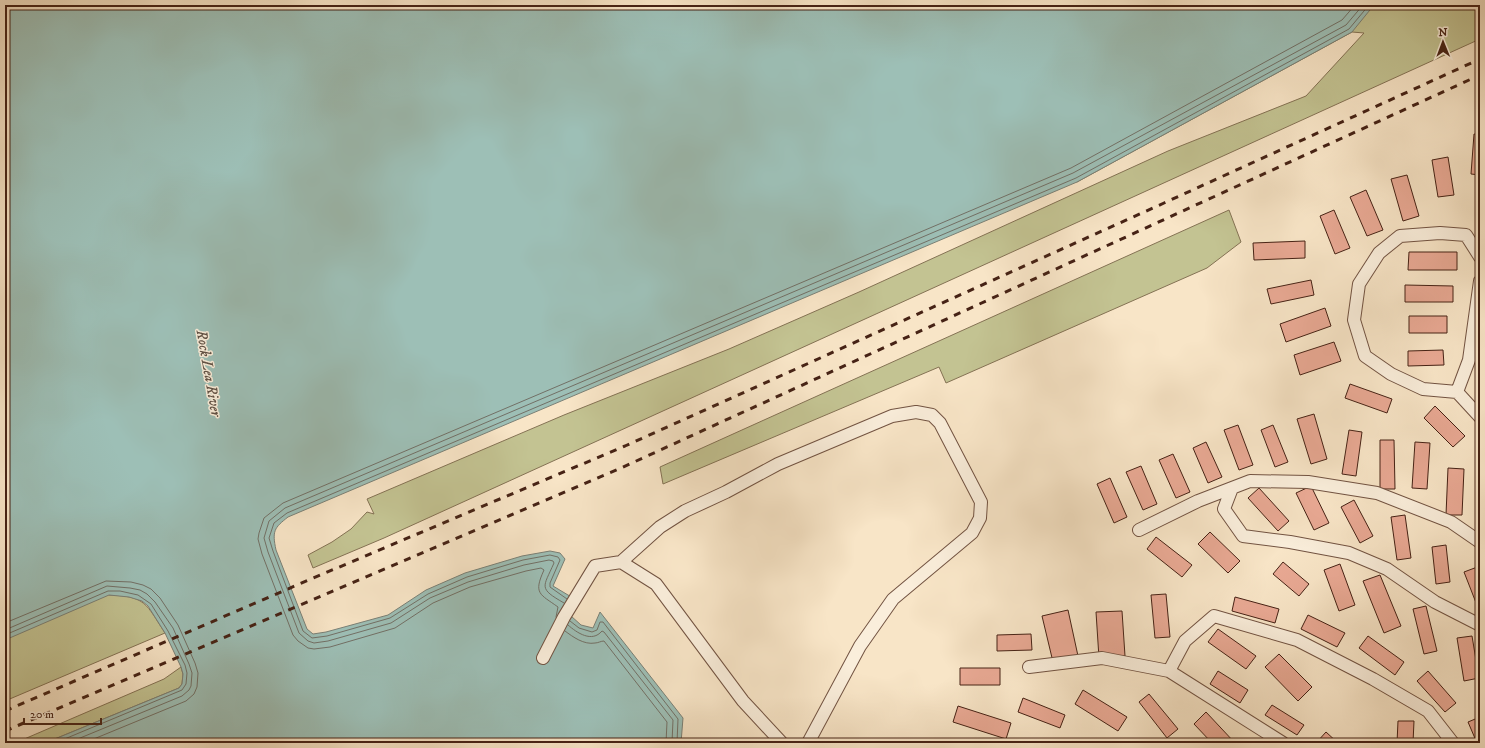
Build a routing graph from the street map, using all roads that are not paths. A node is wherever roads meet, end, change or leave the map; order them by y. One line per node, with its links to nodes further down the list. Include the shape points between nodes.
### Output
1 (1480, 257): 3 (lane, via 1466,235 1440,233 1400,236 1379,253 1359,284 1354,320 1365,356 1391,374 1423,389)
2 (1480, 280): 3 (lane, via 1469,360)
3 (1457, 392): 4 (lane)
4 (1480, 417)
5 (1232, 488): 6 (lane, via 1198,501); 7 (lane, via 1250,481 1308,482 1377,493 1451,522); 9 (lane, via 1224,509 1243,536 1349,554 1387,569 1435,602)
6 (1139, 530)
7 (1480, 542)
8 (621, 562): 10 (lane, via 595,566); 13 (lane, via 656,584 743,701); 14 (lane, via 660,527 685,510 726,492 778,464 892,416 916,412 932,415 940,423 981,502 980,518 972,533 893,599 860,646)
9 (1480, 625)
10 (543, 658)
11 (1029, 667): 12 (lane, via 1102,658)
12 (1169, 671): 15 (lane); 16 (lane, via 1185,641 1214,616 1297,640 1372,679 1428,711)
13 (782, 743)
14 (808, 743)
15 (1283, 743)
16 (1453, 743)

